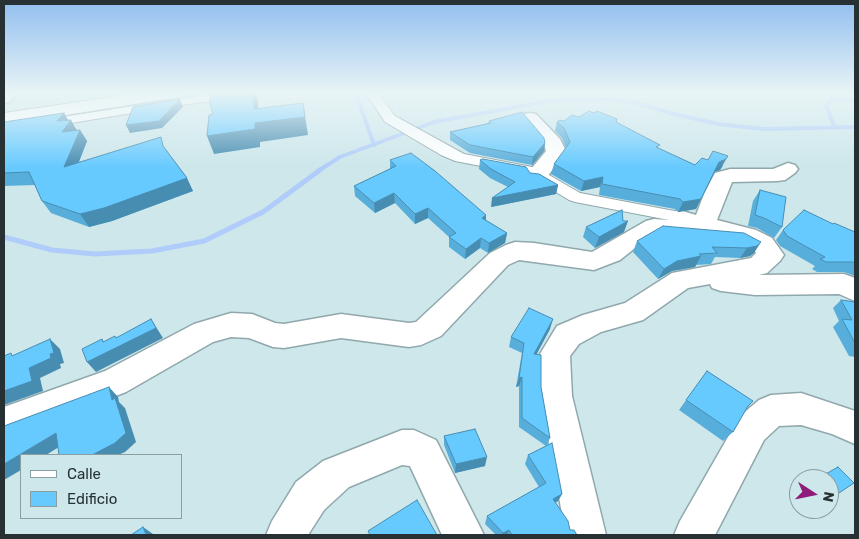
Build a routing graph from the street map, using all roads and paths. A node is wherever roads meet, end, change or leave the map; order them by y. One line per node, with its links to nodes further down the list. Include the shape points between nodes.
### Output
1 (76, 118): 4 (street)
2 (389, 118): 6 (street, via 460,158 532,171)
3 (530, 118): 6 (street, via 553,143 556,151)
4 (4, 130)
5 (788, 169): 8 (street, via 777,175 730,175 723,178)
6 (537, 175): 7 (street, via 575,197)
7 (669, 215): 8 (street)
8 (704, 224): 9 (street)
9 (734, 233): 10 (street, via 763,244 771,256 758,266); 12 (street, via 654,227 594,261 514,251 500,258 431,328 421,333 409,335 341,326 284,336 252,326 231,325 204,333 115,382)
10 (691, 277): 11 (street, via 755,285 844,284); 16 (street, via 681,280 633,312 568,335 555,354 556,396)
11 (855, 291)
12 (4, 424)
13 (855, 428): 17 (street, via 801,409 771,410 752,428)
14 (286, 535): 15 (street, via 310,496 336,474 402,447 423,452)
15 (464, 535)
16 (586, 535)
17 (694, 535)

